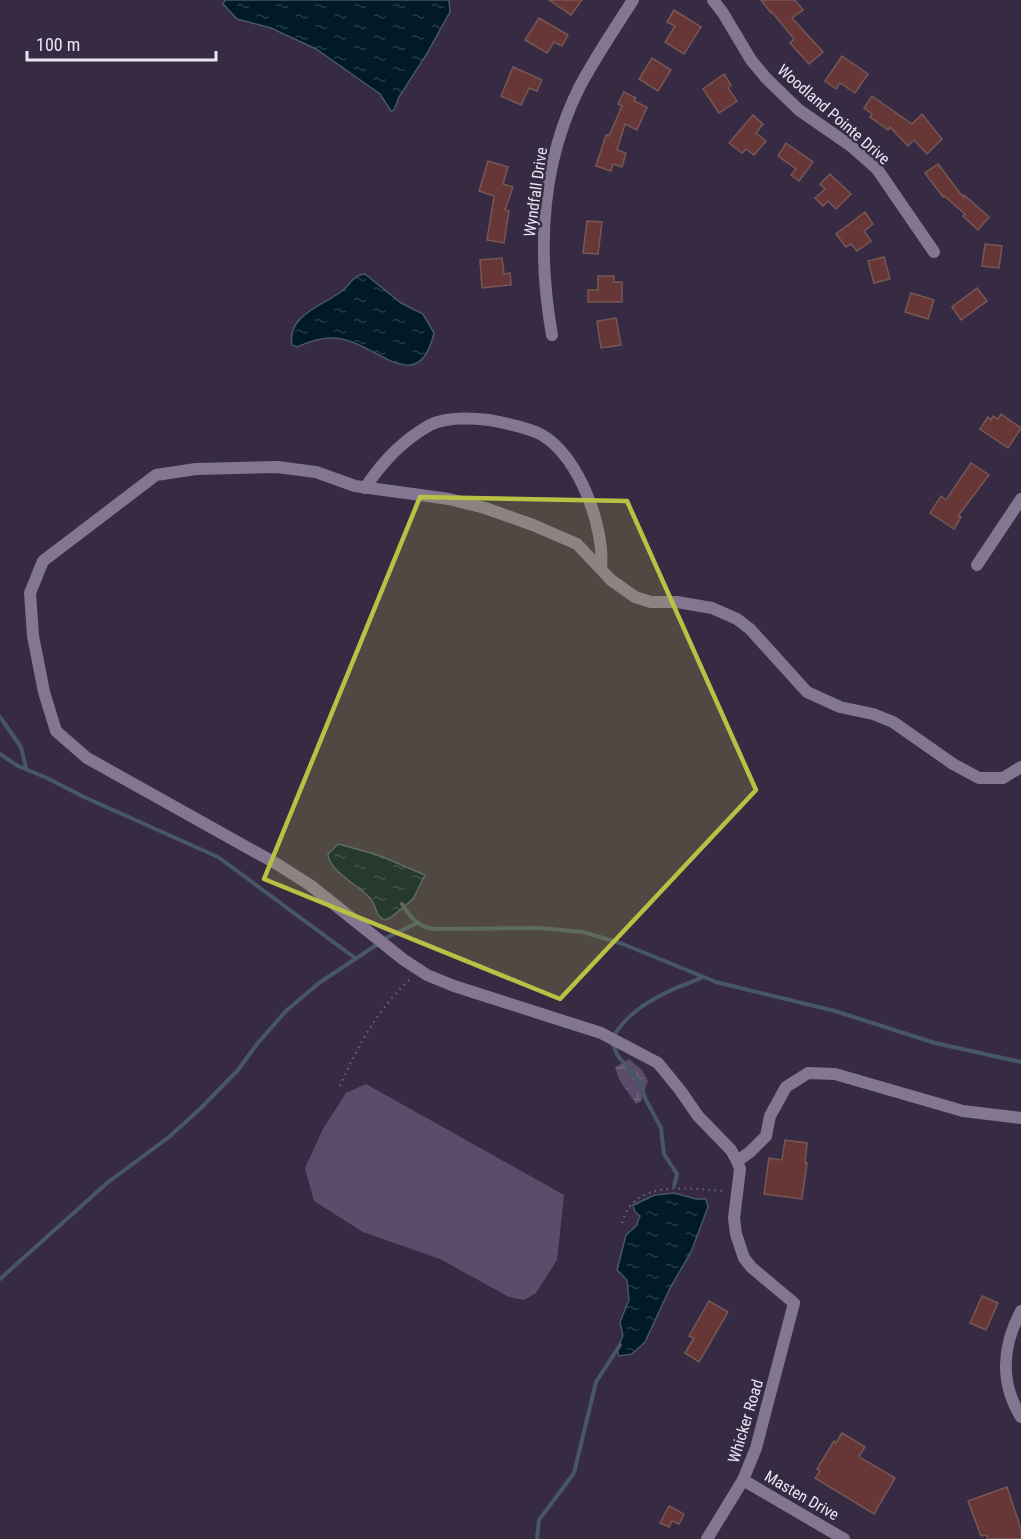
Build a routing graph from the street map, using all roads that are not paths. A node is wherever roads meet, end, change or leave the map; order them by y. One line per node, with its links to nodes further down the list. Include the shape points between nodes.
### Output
1 (633, 0): 4 (street, Wyndfall Drive, via 580,87 555,152 544,228 544,274)
2 (713, 0): 3 (street, Woodland Pointe Drive, via 766,78 800,110 877,169)
3 (934, 252)
4 (552, 335)
5 (365, 488): 8 (street, via 485,508 577,544); 8 (street, via 378,467 403,443 432,424 470,417 542,435 578,474 590,503 602,555); 11 (street, via 316,472 277,467 196,469 156,475 43,561 30,593 33,636 56,731 87,758 310,885 420,970 454,986 601,1033 658,1064)
6 (1021, 499): 7 (street)
7 (977, 565)
8 (601, 568): 9 (street, via 635,597 712,608 737,618 807,692 840,707 893,722 978,778 1003,778)
9 (1021, 767)
10 (1021, 1118): 11 (street, via 963,1111 835,1074 808,1073 786,1087 770,1116 766,1136)
11 (737, 1161): 14 (street, Whicker Road, via 740,1169 734,1218 744,1258 794,1303 765,1419)
12 (1021, 1311): 13 (street, via 1005,1357 1009,1392)
13 (1021, 1417)
14 (743, 1480): 15 (street, Whicker Road); 16 (street, Masten Drive)
15 (707, 1539)
16 (844, 1539)

